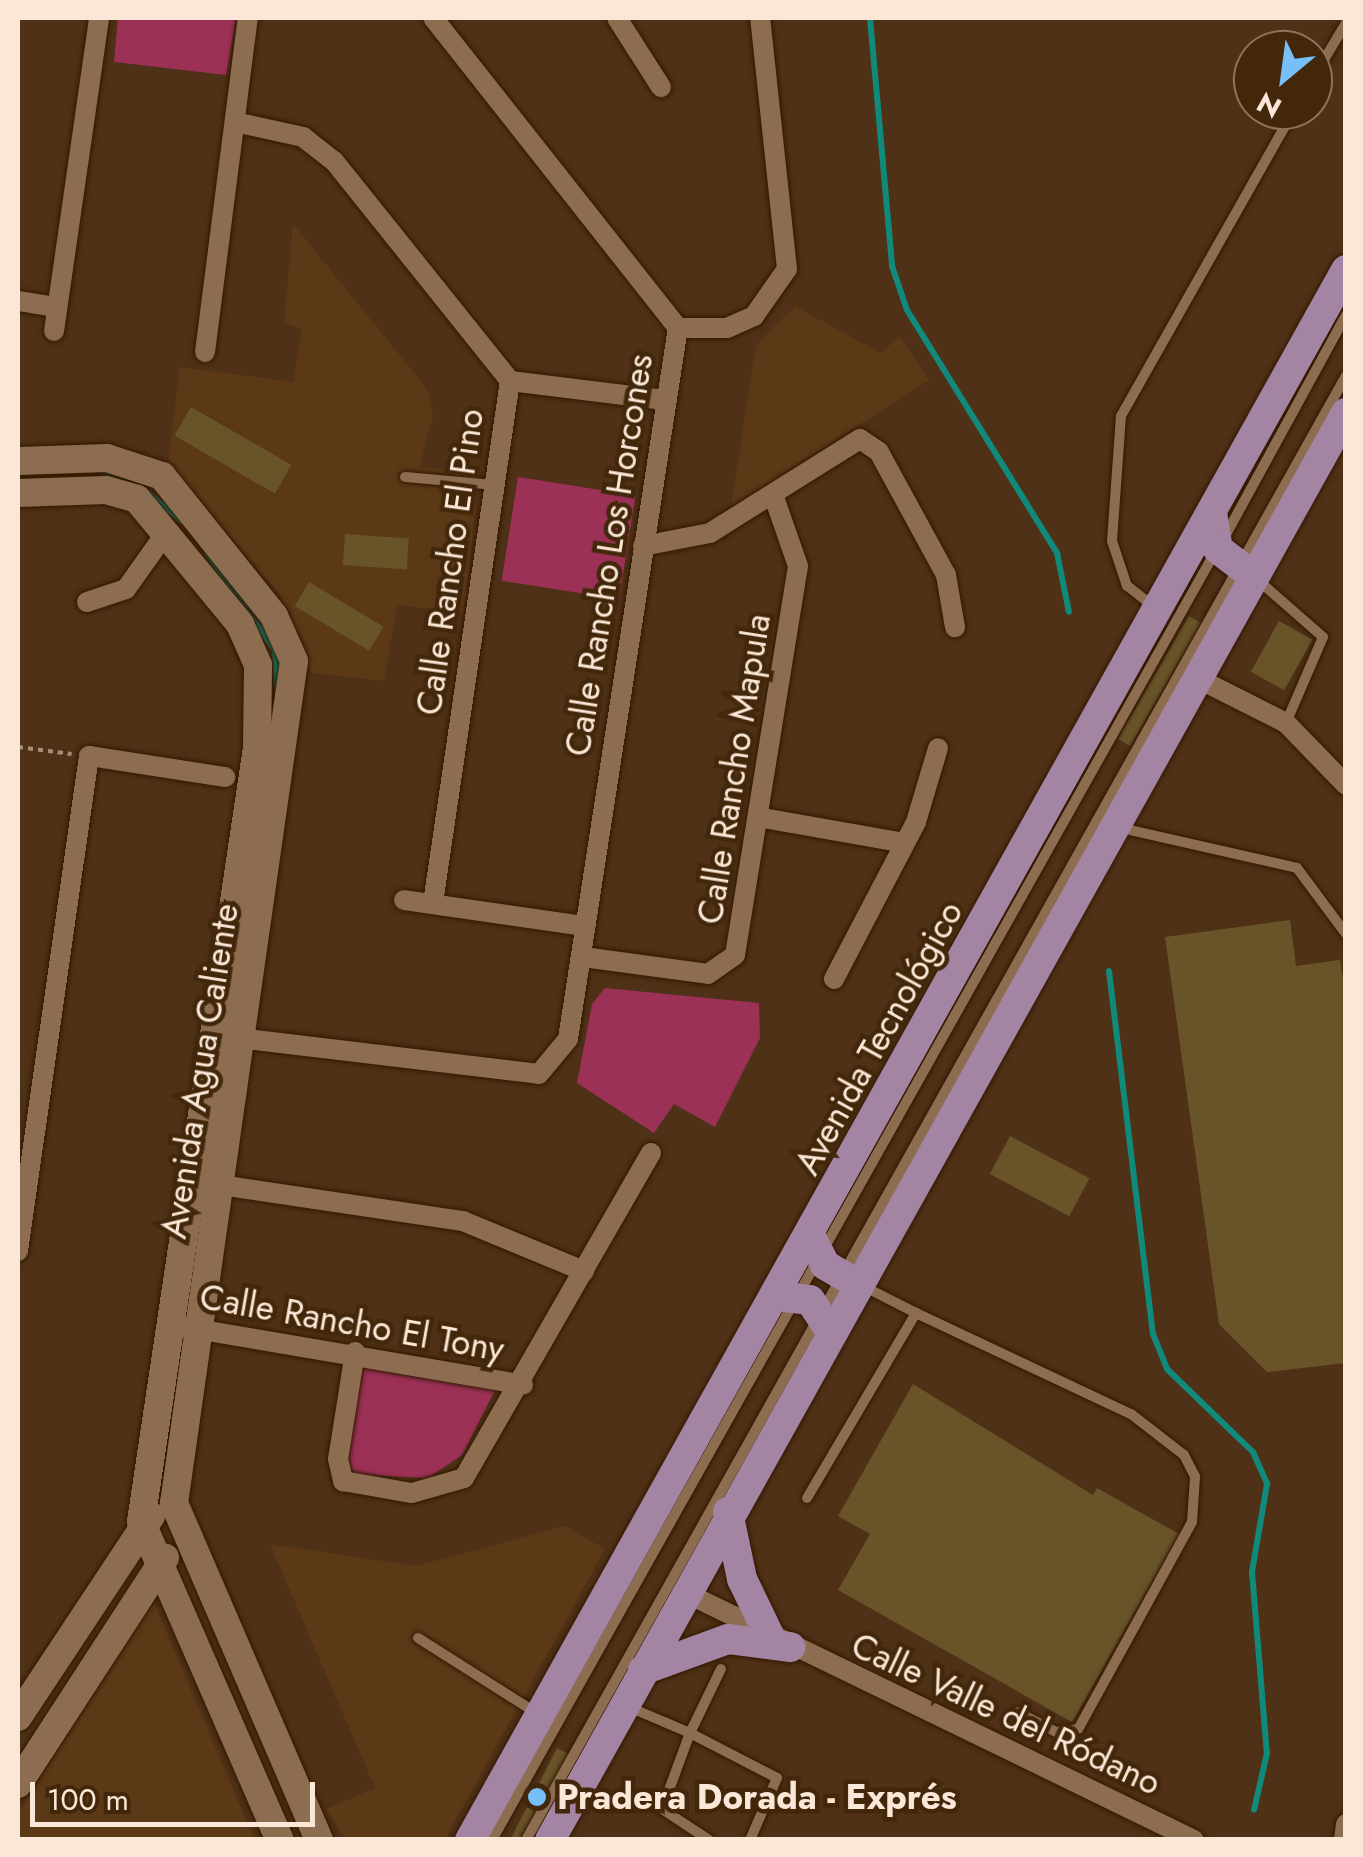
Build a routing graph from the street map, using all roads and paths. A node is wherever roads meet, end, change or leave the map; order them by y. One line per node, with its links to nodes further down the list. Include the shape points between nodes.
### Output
1 (99, 18): 13 (street)
2 (248, 18): 9 (street)
3 (433, 18): 15 (street, Calle Rancho Los Horcones)
4 (617, 18): 8 (street)
5 (760, 18): 15 (street, via 788,244 782,284 739,324)
6 (1346, 23): 7 (lane)
7 (1333, 45)
8 (661, 86)
9 (234, 122): 17 (street); 19 (street, Calle Rancho El Pino, via 302,137 334,161)
10 (1283, 130): 32 (lane, via 1120,416 1112,541 1127,586)
11 (1346, 270): 27 (main road, Avenida Tecnológico)
12 (18, 302): 13 (street)
13 (57, 307): 16 (street)
14 (1346, 315): 30 (lane)
15 (678, 328): 20 (street, Calle Rancho Los Horcones)
16 (54, 331)
17 (206, 352)
18 (1346, 376): 30 (lane)
19 (510, 380): 20 (street); 24 (street, Calle Rancho El Pino)
20 (666, 400): 29 (street, Calle Rancho Los Horcones)
21 (1346, 413): 30 (main road, Avenida Tecnológico)
22 (18, 461): 51 (street, Avenida Agua Caliente, via 107,458 162,476 288,640 292,718)
23 (405, 477): 24 (lane)
24 (494, 486): 45 (street, Calle Rancho El Pino)
25 (18, 493): 28 (street, Avenida Agua Caliente, via 124,493)
26 (774, 497): 29 (street, via 697,538); 33 (street, via 844,445 868,442 946,576); 41 (street, Calle Rancho Mapula, via 798,566)
27 (1212, 512): 30 (main road); 32 (main road, Avenida Tecnológico)
28 (168, 530): 31 (street, via 126,589); 50 (street, Avenida Agua Caliente, via 240,624 260,682)
29 (642, 546): 46 (street, Calle Rancho Los Horcones)
30 (1236, 564): 34 (main road, Avenida Tecnológico); 35 (lane, via 1323,637); 55 (lane); 55 (lane)
31 (87, 602)
32 (1158, 610): 55 (main road, Avenida Tecnológico)
33 (955, 627)
34 (1193, 676): 35 (street); 42 (main road, Avenida Tecnológico)
35 (1286, 723): 40 (street)
36 (18, 747): 38 (path)
37 (938, 748): 43 (street)
38 (89, 756): 39 (street); 54 (street)
39 (225, 777)
40 (1346, 785)
41 (762, 818): 43 (street); 48 (street, Calle Rancho Mapula, via 727,966 708,974)
42 (1108, 826): 47 (lane, via 1181,834 1298,868); 55 (main road, Avenida Tecnológico)
43 (906, 842): 49 (street)
44 (404, 900): 45 (street)
45 (433, 903): 46 (street)
46 (585, 926): 48 (street, Calle Rancho Los Horcones)
47 (1346, 934)
48 (583, 957): 51 (street, Calle Rancho Los Horcones, via 558,1062 539,1074)
49 (834, 979)
50 (213, 1035): 51 (street); 59 (street, Avenida Agua Caliente)
51 (243, 1038): 53 (street, Avenida Agua Caliente)
52 (652, 1153): 56 (street)
53 (220, 1185): 56 (street, via 463,1220); 60 (street, Avenida Agua Caliente)
54 (18, 1251)
55 (833, 1264): 57 (main road, Avenida Tecnológico); 57 (main road, Avenida Tecnológico); 58 (lane)
56 (584, 1271): 62 (street)
57 (805, 1307): 65 (main road, Avenida Tecnológico); 76 (main road, Avenida Tecnológico); 85 (lane); 86 (lane)
58 (916, 1313): 63 (lane); 75 (lane, via 1131,1414 1184,1455 1195,1477 1192,1522 1078,1729 1056,1732)
59 (169, 1325): 60 (street, Calle Rancho El Tony); 66 (street, Avenida Agua Caliente)
60 (199, 1329): 61 (street, Calle Rancho El Tony); 64 (street, Avenida Agua Caliente)
61 (355, 1352): 62 (street, Calle Rancho El Tony); 62 (street, via 339,1474 373,1493 443,1489 464,1478)
62 (523, 1385)
63 (807, 1498)
64 (174, 1503): 66 (street); 67 (street, Avenida Agua Caliente)
65 (728, 1512): 69 (main road, Avenida Tecnológico); 71 (main road, via 742,1578)
66 (141, 1522): 68 (street, Avenida Agua Caliente); 77 (street)
67 (188, 1546): 68 (street); 83 (street, Avenida Agua Caliente)
68 (154, 1563): 79 (street); 82 (street, Avenida Agua Caliente)
69 (684, 1592): 71 (street, Calle Valle del Ródano); 73 (main road, Avenida Tecnológico)
70 (418, 1638): 76 (lane)
71 (779, 1641): 73 (main road, via 728,1639); 90 (street, Calle Valle del Ródano)
72 (721, 1669): 78 (lane)
73 (642, 1670): 74 (main road, Avenida Tecnológico)
74 (624, 1705): 78 (lane); 87 (main road, Avenida Tecnológico)
75 (1018, 1712)
76 (540, 1715): 84 (main road, Avenida Tecnológico)
77 (18, 1717)
78 (690, 1733): 88 (lane, via 662,1809); 89 (lane, via 772,1770 776,1787)
79 (19, 1778)
80 (1346, 1824): 81 (street)
81 (1344, 1837)
82 (280, 1840)
83 (319, 1840)
84 (470, 1840)
85 (492, 1840)
86 (526, 1840)
87 (550, 1840)
88 (709, 1840)
89 (750, 1840)
90 (1194, 1840)

